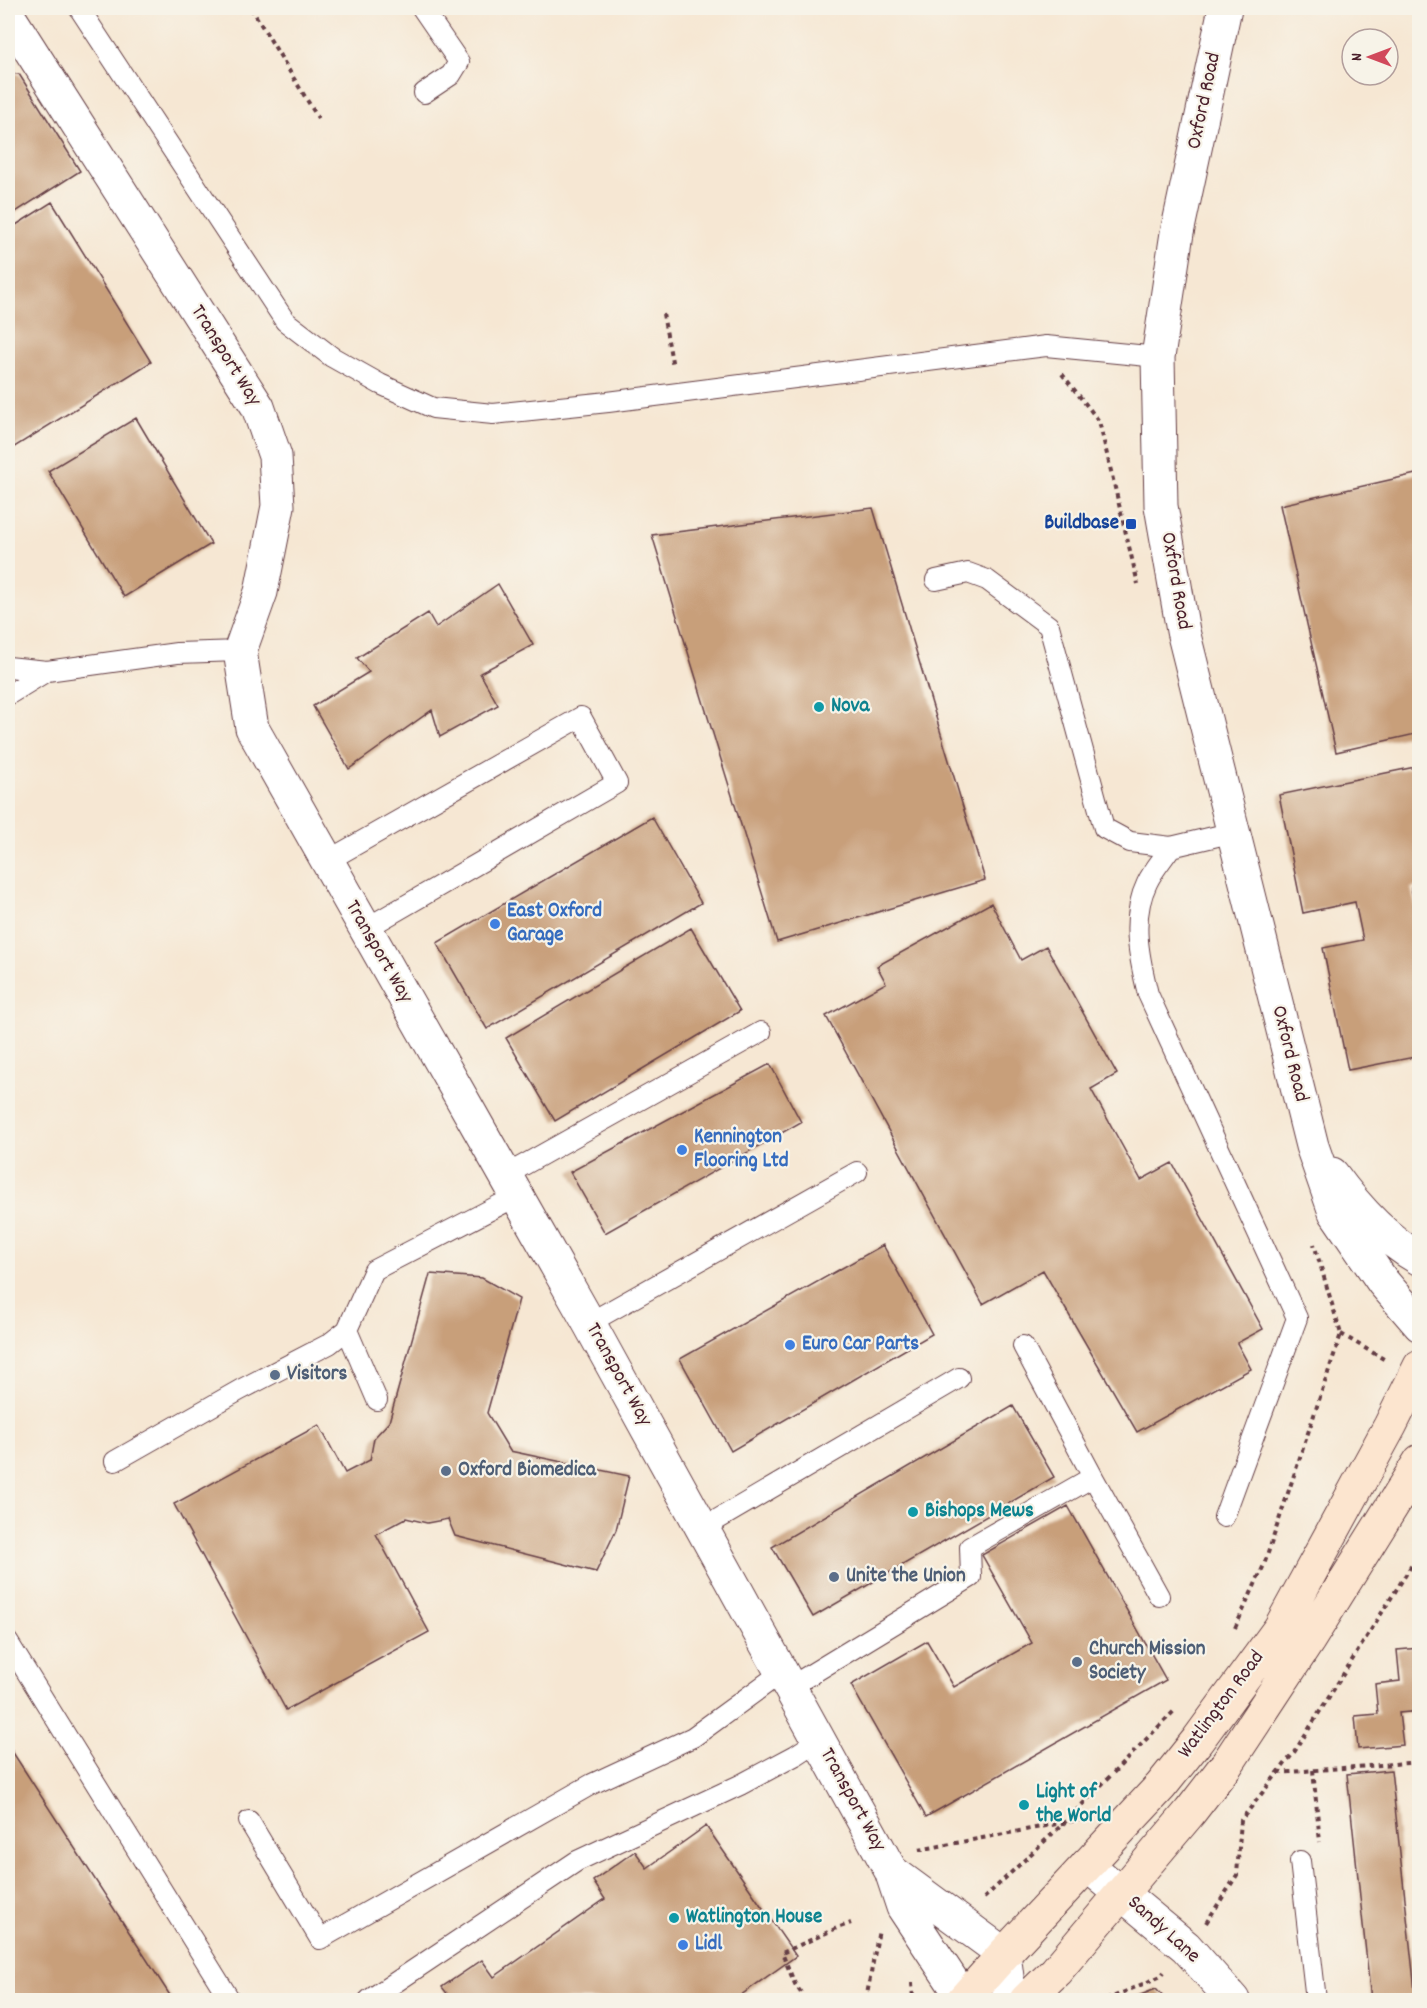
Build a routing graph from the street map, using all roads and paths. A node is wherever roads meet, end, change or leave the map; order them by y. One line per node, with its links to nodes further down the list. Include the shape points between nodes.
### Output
1 (79, 8): 11 (lane, via 285,321 332,357 433,408 493,414)
2 (251, 8): 7 (path)
3 (422, 8): 6 (lane, via 459,62 451,75)
4 (1225, 8): 9 (street, Oxford Road, via 1177,233)
5 (8, 15): 14 (street, Transport Way, via 258,407 275,456 278,506 261,592)
6 (424, 93)
7 (318, 118)
8 (663, 314): 11 (path)
9 (1158, 357): 11 (lane, via 1046,346); 18 (street, Oxford Road, via 1161,506 1183,631)
10 (1061, 373): 13 (path, via 1099,422)
11 (678, 393)
12 (936, 580): 19 (lane, via 968,573 987,580 1049,626 1104,828 1130,842)
13 (1140, 593)
14 (240, 651): 16 (lane, via 177,653); 20 (street, Transport Way, via 252,728)
15 (8, 667): 16 (lane)
16 (47, 671): 17 (lane)
17 (8, 695)
18 (1234, 832): 19 (lane); 23 (street, Oxford Road)
19 (1171, 847): 37 (lane, via 1147,881 1140,901 1139,956 1148,994 1297,1318)
20 (327, 861): 21 (street, Transport Way); 21 (lane, via 580,717 607,764 617,783)
21 (365, 929): 25 (street, Transport Way)
22 (761, 1032): 25 (lane)
23 (1312, 1146): 26 (street, Oxford Road, via 1352,1202 1402,1249); 28 (street, Oxford Road, via 1335,1212 1383,1282)
24 (857, 1172): 27 (lane)
25 (511, 1186): 27 (street, Transport Way); 29 (lane, via 374,1270)
26 (1419, 1259)
27 (590, 1323): 38 (street, Transport Way)
28 (1419, 1325)
29 (347, 1330): 33 (lane); 34 (lane, via 329,1344)
30 (1023, 1346): 36 (lane)
31 (1407, 1366): 41 (path, via 1341,1334 1264,1565); 52 (main road, Watlington Road, via 1390,1426 1280,1628 1161,1786)
32 (959, 1378): 38 (lane)
33 (377, 1400)
34 (115, 1461)
35 (1419, 1461): 55 (main road, Watlington Road, via 1227,1764)
36 (1094, 1478): 40 (lane); 43 (lane, via 970,1547 972,1577)
37 (1224, 1517)
38 (703, 1528): 43 (street, Transport Way)
39 (1419, 1552): 47 (path)
40 (1159, 1596)
41 (1231, 1638)
42 (8, 1642): 62 (lane)
43 (786, 1680): 45 (street, Transport Way); 49 (lane, via 693,1737 592,1784 320,1939)
44 (1176, 1708): 50 (path)
45 (819, 1740): 53 (street, Transport Way); 63 (lane, via 740,1785 577,1861)
46 (1419, 1762): 47 (path)
47 (1278, 1773): 54 (path, via 1241,1820)
48 (1087, 1818): 50 (path)
49 (249, 1821)
50 (1065, 1822): 53 (path, via 907,1852); 58 (path, via 989,1893)
51 (1300, 1861): 70 (lane)
52 (1087, 1865): 55 (street, Sandy Lane); 59 (main road, Watlington Road)
53 (891, 1871): 58 (street, Transport Way); 60 (street, Transport Way, via 903,1907)
54 (1237, 1875)
55 (1122, 1892): 68 (main road, Watlington Road); 69 (street, Sandy Lane, via 1186,1947)
56 (851, 1923): 64 (path, via 782,1953)
57 (880, 1924): 65 (path)
58 (962, 1924): 59 (street, Transport Way)
59 (1004, 1954): 61 (main road, Watlington Road); 67 (street)
60 (935, 1955): 61 (street, Transport Way); 66 (path, via 912,1980)
61 (965, 2000)
62 (230, 2001)
63 (369, 2001)
64 (806, 2001)
65 (866, 2001)
66 (913, 2001)
67 (1010, 2001)
68 (1026, 2001)
69 (1233, 2001)
70 (1316, 2001)

